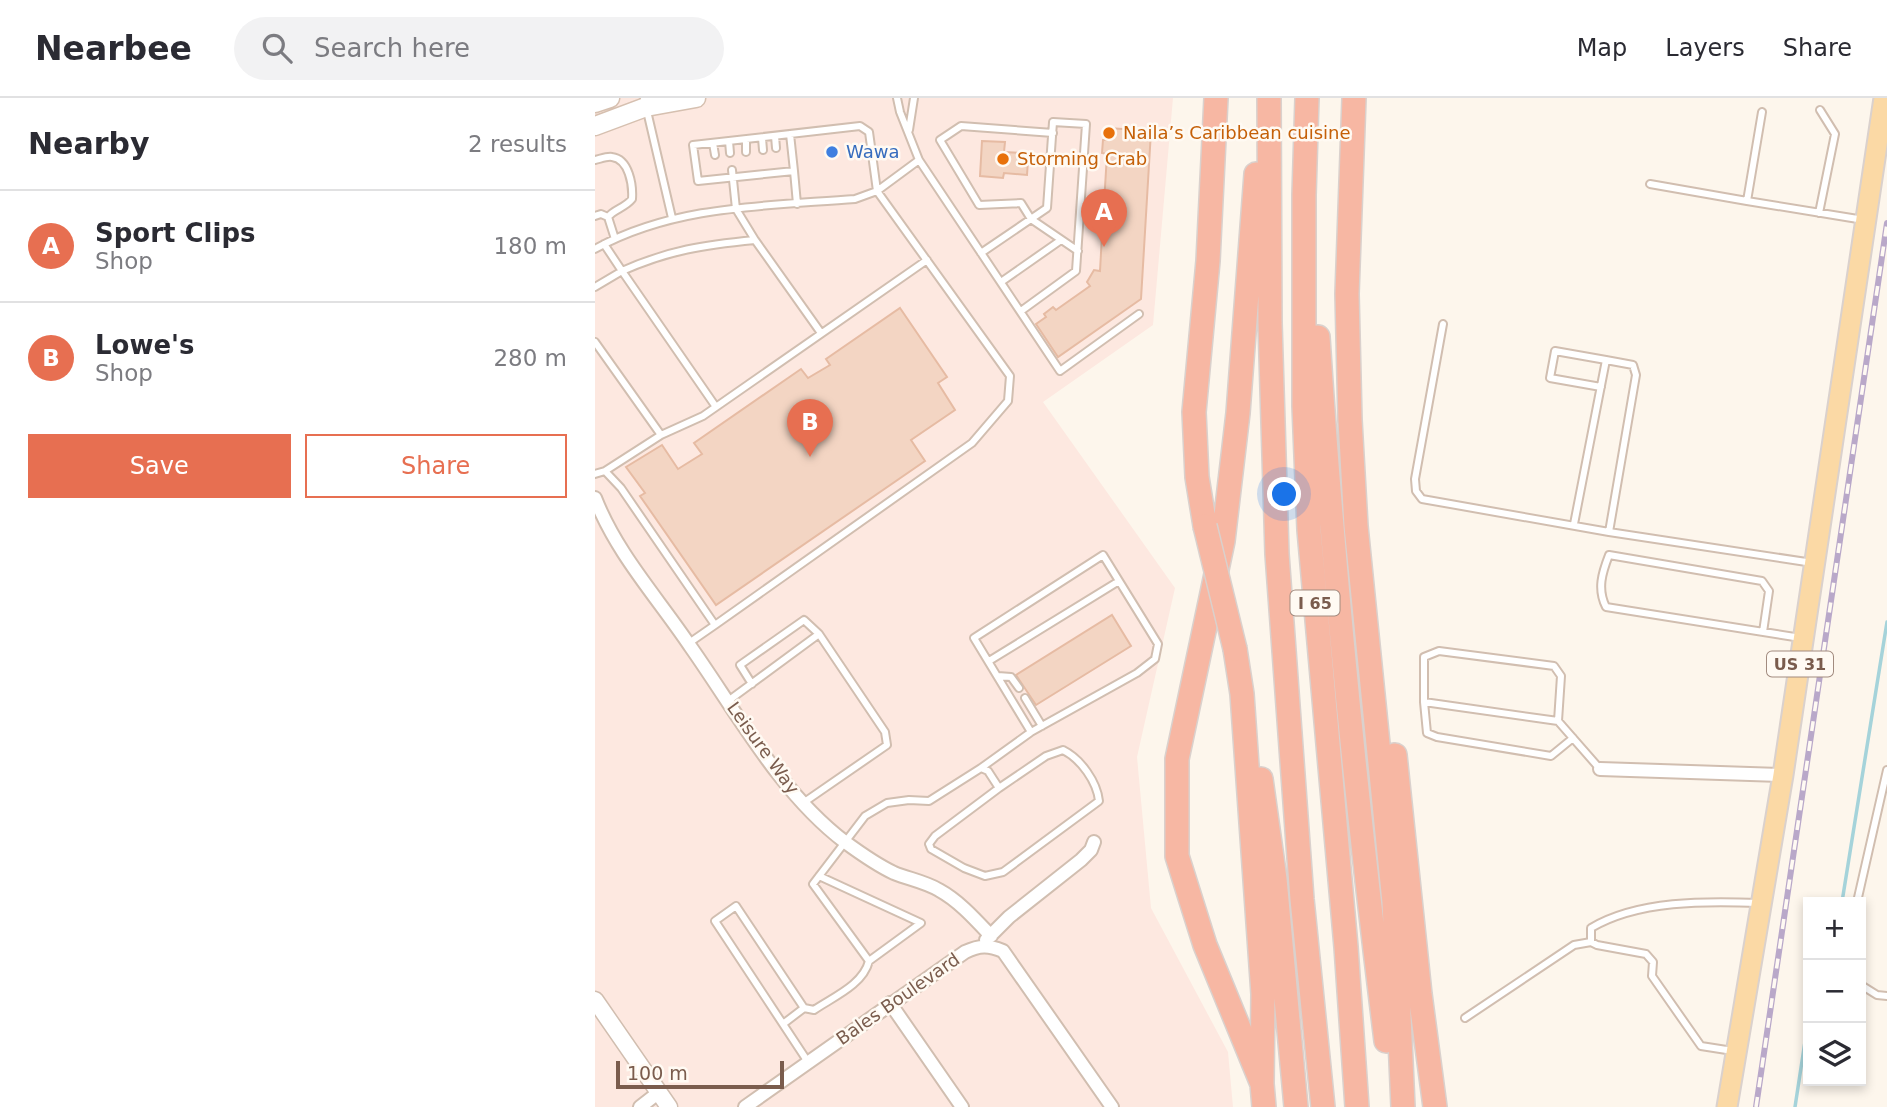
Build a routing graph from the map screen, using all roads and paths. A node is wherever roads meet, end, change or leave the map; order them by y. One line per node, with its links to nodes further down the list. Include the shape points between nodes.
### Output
1 (610, 98): 12 (main road)
2 (696, 98): 11 (main road)
3 (897, 98): 16 (lane)
4 (914, 98): 16 (lane)
5 (1216, 98): 87 (highway, bridge, via 1194,412 1205,526)
6 (1261, 98): 119 (highway, via 1236,426 1223,541 1177,758 1177,856 1205,945)
7 (1269, 98): 128 (highway, I 65, via 1277,554 1302,898)
8 (1307, 98): 19 (highway, I 65)
9 (1354, 98): 74 (highway, via 1347,294)
10 (1884, 98): 49 (main road, US 31)
11 (645, 102): 15 (main road); 47 (lane)
12 (595, 103)
13 (1820, 110): 44 (lane, via 1835,134)
14 (1762, 112): 41 (lane)
15 (595, 126)
16 (909, 132): 31 (lane)
17 (1053, 133): 48 (lane, via 1047,208); 48 (lane, via 961,126 940,140 979,205 1021,203); 55 (lane, via 1053,122 1086,124)
18 (790, 134): 20 (lane); 35 (lane); 40 (lane, via 860,126 869,132)
19 (1306, 134): 129 (highway, I 65, via 1304,406 1309,530); 130 (highway, via 1324,433 1351,744)
20 (775, 136): 21 (lane); 25 (lane)
21 (762, 138): 22 (lane); 26 (lane)
22 (745, 140): 23 (lane); 27 (lane)
23 (729, 141): 24 (lane); 28 (lane)
24 (713, 143): 29 (lane); 38 (lane, via 693,145 698,181)
25 (776, 148)
26 (763, 150)
27 (746, 152)
28 (730, 153)
29 (715, 155)
30 (595, 160): 46 (lane, via 611,157 627,169 632,199)
31 (919, 160): 40 (lane); 56 (lane)
32 (748, 167): 36 (lane)
33 (732, 170): 37 (lane)
34 (716, 171): 38 (lane)
35 (794, 171): 36 (lane, via 778,169); 42 (lane)
36 (748, 176): 37 (lane)
37 (733, 178): 38 (lane); 43 (lane)
38 (717, 179)
39 (1650, 184): 41 (lane)
40 (877, 191): 42 (lane, via 855,199); 57 (lane)
41 (1747, 201): 44 (lane)
42 (797, 204): 43 (lane)
43 (736, 209): 47 (lane); 51 (lane)
44 (1819, 213): 49 (lane)
45 (595, 216): 46 (lane)
46 (608, 217): 50 (lane)
47 (672, 218): 50 (lane)
48 (1031, 219): 52 (lane); 56 (lane)
49 (1866, 220): 76 (main road, US 31)
50 (615, 239): 53 (lane)
51 (755, 240): 58 (lane, via 697,246); 64 (lane)
52 (1062, 240): 55 (lane); 59 (lane)
53 (604, 244): 54 (lane); 58 (lane)
54 (595, 249)
55 (1077, 251): 61 (lane, via 1076,271)
56 (981, 253): 59 (lane)
57 (927, 260): 64 (lane); 78 (lane, via 1010,376 1008,401 972,443)
58 (622, 271): 60 (lane); 68 (lane)
59 (1001, 282): 61 (lane)
60 (595, 286)
61 (1021, 311): 62 (lane, via 1061,371)
62 (1139, 314)
63 (1443, 324): 73 (lane, via 1416,491 1422,499)
64 (821, 334): 68 (lane)
65 (595, 342): 69 (lane)
66 (1606, 360): 67 (lane); 67 (lane, via 1555,351 1551,378); 75 (lane, via 1633,365 1636,375)
67 (1601, 387): 73 (lane)
68 (716, 407): 69 (lane)
69 (661, 435): 70 (lane)
70 (605, 471): 71 (lane); 78 (lane)
71 (595, 474)
72 (595, 499): 82 (street, Leisure Way, via 624,555)
73 (1574, 524): 75 (lane)
74 (1356, 526): 131 (highway, via 1394,902); 132 (highway, via 1397,766)
75 (1609, 532): 76 (lane)
76 (1815, 563): 81 (main road, US 31)
77 (1119, 581): 83 (lane); 83 (lane, via 1103,555 974,638); 92 (lane, via 1158,644 1155,659)
78 (715, 625): 82 (lane)
79 (1763, 632): 79 (lane, via 1606,607 1600,596 1609,555 1762,581 1769,591); 81 (lane)
80 (819, 634): 85 (lane); 85 (lane, via 804,620 740,665); 100 (lane, via 885,732 887,745)
81 (1803, 639): 98 (main road, US 31)
82 (689, 643): 89 (street, Leisure Way)
83 (989, 662): 84 (lane)
84 (998, 676): 86 (lane, via 1011,677); 93 (lane)
85 (752, 684): 89 (lane)
86 (1019, 688)
87 (1242, 694): 119 (highway, via 1263,994); 127 (highway, via 1261,779 1275,879)
88 (1025, 698): 92 (lane)
89 (728, 701): 100 (street, Leisure Way)
90 (1424, 702): 91 (lane); 91 (lane, via 1424,657 1439,651 1554,666 1561,676); 94 (lane, via 1427,733 1437,737 1551,755)
91 (1558, 721): 94 (lane)
92 (1042, 726): 93 (lane)
93 (1031, 732): 95 (lane)
94 (1573, 738): 96 (lane)
95 (981, 768): 99 (lane); 101 (lane, via 929,802 887,803 865,816)
96 (1600, 769): 98 (street)
97 (1887, 770): 104 (lane)
98 (1783, 775): 105 (main road, US 31)
99 (999, 788): 99 (lane, via 935,836 930,849 985,876 1003,872 1099,802 1097,787 1073,755 1063,750 1046,756)
100 (803, 803): 101 (street, Leisure Way)
101 (844, 841): 103 (lane); 106 (street, Leisure Way, via 891,872 939,890)
102 (1094, 842): 106 (street, via 1081,860)
103 (819, 876): 109 (lane, via 813,884); 109 (lane, via 921,923)
104 (1858, 897)
105 (1761, 904): 107 (lane, via 1722,902 1627,912 1591,928); 117 (main road, US 31)
106 (991, 936): 108 (street)
107 (1591, 942): 115 (lane, via 1574,945); 117 (lane, via 1646,954 1653,962 1652,976 1701,1046)
108 (978, 945): 113 (street, Bales Boulevard); 125 (street, Bales Boulevard, via 1003,951)
109 (869, 961): 114 (lane, via 860,979 814,1010)
110 (1866, 988): 111 (lane)
111 (1887, 996)
112 (595, 1000): 120 (street)
113 (890, 1003): 118 (street, Bales Boulevard); 124 (street)
114 (804, 1008): 116 (lane); 116 (lane, via 736,906 715,921)
115 (1465, 1018)
116 (783, 1024): 118 (lane)
117 (1735, 1052): 133 (main road, US 31)
118 (808, 1062): 123 (street, Bales Boulevard)
119 (1262, 1084): 126 (highway)
120 (658, 1093): 121 (street); 122 (street)
121 (640, 1107)
122 (669, 1107)
123 (745, 1107)
124 (962, 1107)
125 (1112, 1107)
126 (1264, 1107)
127 (1296, 1107)
128 (1323, 1107)
129 (1357, 1107)
130 (1394, 1107)
131 (1403, 1107)
132 (1435, 1107)
133 (1727, 1107)

